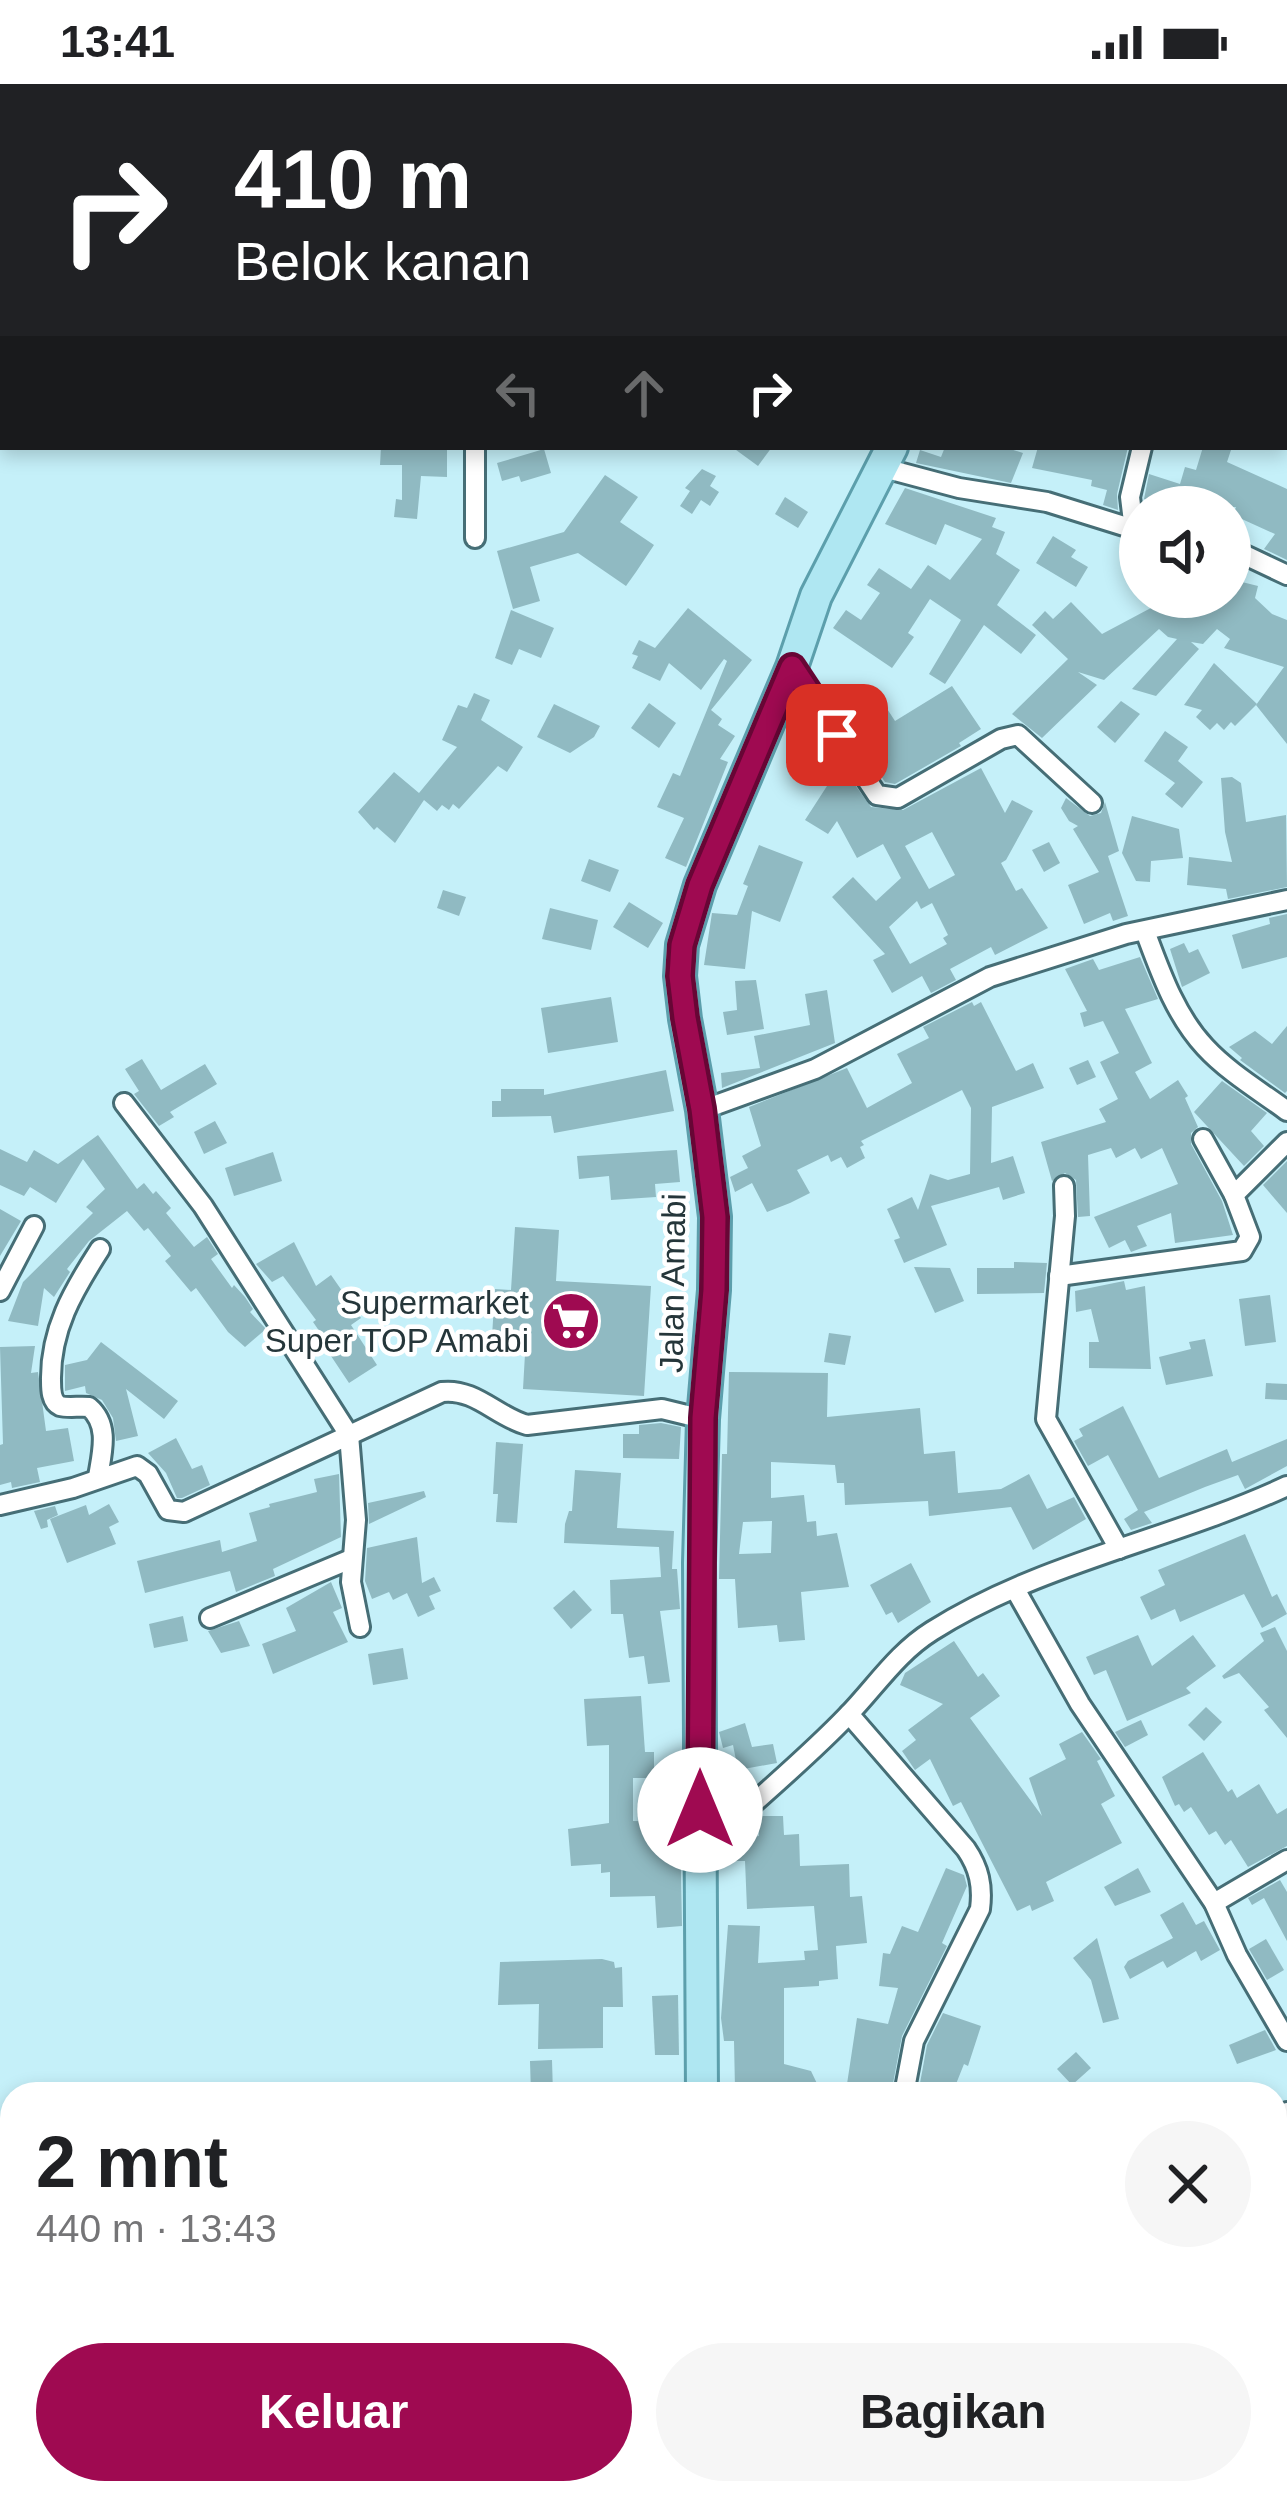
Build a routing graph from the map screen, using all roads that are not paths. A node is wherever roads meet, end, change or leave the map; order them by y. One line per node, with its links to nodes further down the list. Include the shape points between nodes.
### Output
1 (476, 450): 6 (street)
2 (1141, 450): 4 (street)
3 (886, 457): 5 (street, via 958,488 1047,502); 9 (main road, Jalan Amabi, via 816,596)
4 (1132, 486)
5 (1119, 525)
6 (475, 538)
7 (1251, 558): 8 (street)
8 (1287, 575)
9 (792, 667): 10 (street, via 878,795 898,798 1018,736); 14 (main road, Jalan Amabi, via 682,945)
10 (1092, 803)
11 (1287, 900): 12 (street)
12 (1144, 931): 14 (street, via 990,977 815,1070); 15 (street, via 1195,1035)
13 (124, 1102): 25 (street, via 203,1206)
14 (702, 1109): 24 (main road, Jalan Amabi, via 715,1228)
15 (1287, 1111)
16 (1203, 1139): 19 (street)
17 (1287, 1142): 19 (street)
18 (1064, 1186): 22 (street)
19 (1234, 1195): 22 (street, via 1250,1237 1242,1252)
20 (34, 1226): 23 (street)
21 (100, 1249): 26 (street, via 51,1349 54,1402 95,1411 104,1441)
22 (1059, 1276): 29 (street, via 1046,1419)
23 (0, 1291)
24 (703, 1418): 25 (street, via 662,1408 527,1425 454,1390); 35 (main road, Jalan Amabi)
25 (349, 1436): 26 (street, via 184,1512 162,1504 141,1467); 30 (street)
26 (98, 1477): 28 (street)
27 (1287, 1486): 29 (street)
28 (0, 1505)
29 (1120, 1549): 31 (street)
30 (351, 1559): 32 (street); 33 (street)
31 (1015, 1588): 34 (street, via 907,1648); 37 (street, via 1092,1723)
32 (209, 1618)
33 (360, 1627)
34 (849, 1714): 35 (street); 40 (street, via 966,1849 982,1891 914,2041)
35 (700, 1851): 39 (main road, Jalan Amabi)
36 (1287, 1860): 37 (street)
37 (1214, 1903): 38 (street)
38 (1287, 2041)
39 (702, 2082)
40 (906, 2082)

